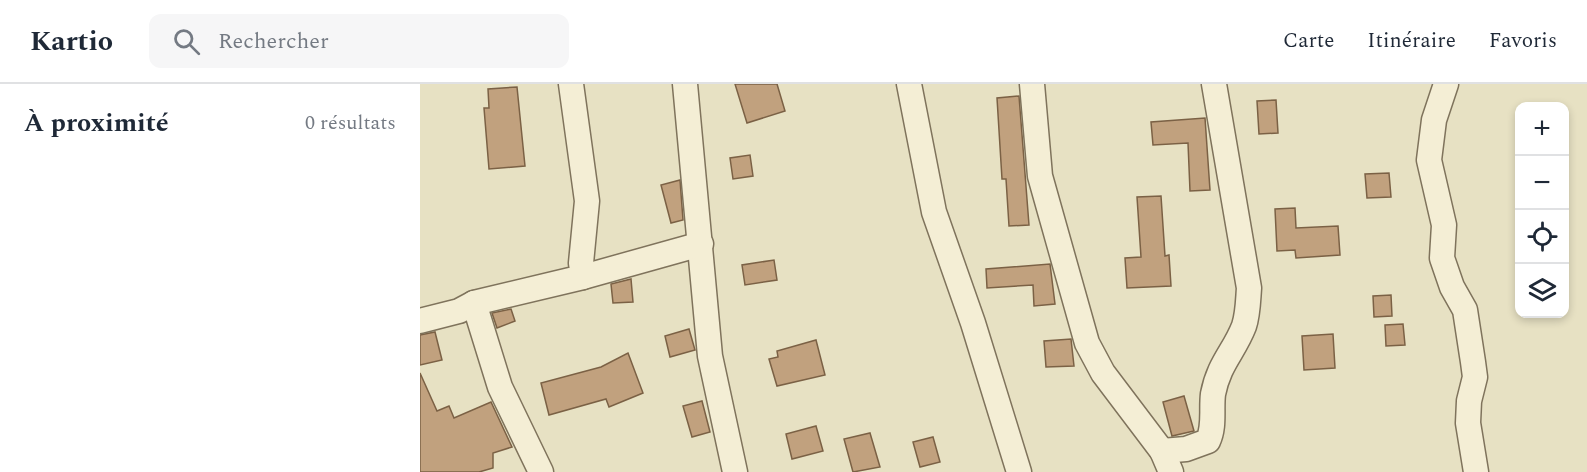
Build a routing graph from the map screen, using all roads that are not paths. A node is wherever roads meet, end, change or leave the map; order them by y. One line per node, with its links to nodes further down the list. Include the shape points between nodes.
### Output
1 (571, 84): 8 (street, via 587,201)
2 (685, 84): 7 (street)
3 (909, 84): 14 (street, via 933,212 973,323)
4 (1032, 84): 11 (street, via 1040,176 1088,343 1103,373)
5 (1214, 84): 11 (street, via 1249,288 1247,312 1216,383 1208,441)
6 (1446, 84): 15 (street, via 1434,120 1429,160 1444,225 1442,258 1465,310 1473,362 1468,423)
7 (701, 244): 8 (street); 13 (street, via 710,356)
8 (583, 277): 9 (street)
9 (474, 303): 10 (street); 12 (street, via 500,387)
10 (420, 321)
11 (1166, 462)
12 (541, 472)
13 (735, 472)
14 (1019, 472)
15 (1476, 472)

